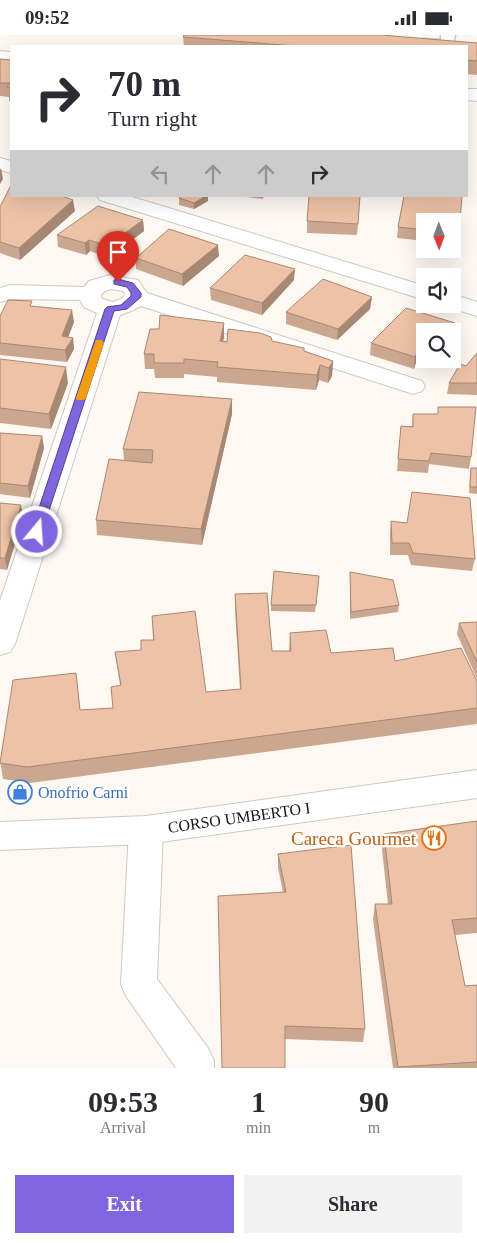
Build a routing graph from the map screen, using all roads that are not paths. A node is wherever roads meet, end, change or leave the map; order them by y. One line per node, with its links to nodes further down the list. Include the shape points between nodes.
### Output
1 (448, 35): 2 (lane, via 447,45)
2 (407, 42)
3 (110, 197): 4 (street)
4 (416, 290)
5 (90, 294): 6 (street, via 10,292); 7 (street, via 97,286 118,282 130,285); 9 (street, via 92,302)
6 (0, 295)
7 (136, 297): 9 (street, via 124,307); 11 (street)
8 (461, 304): 10 (street)
9 (110, 309): 12 (street)
10 (477, 309)
11 (412, 386)
12 (0, 644)
13 (477, 783): 14 (street, CORSO UMBERTO I)
14 (146, 830): 15 (street, CORSO UMBERTO I); 16 (street, via 139,984 195,1061)
15 (0, 836)
16 (195, 1068)

